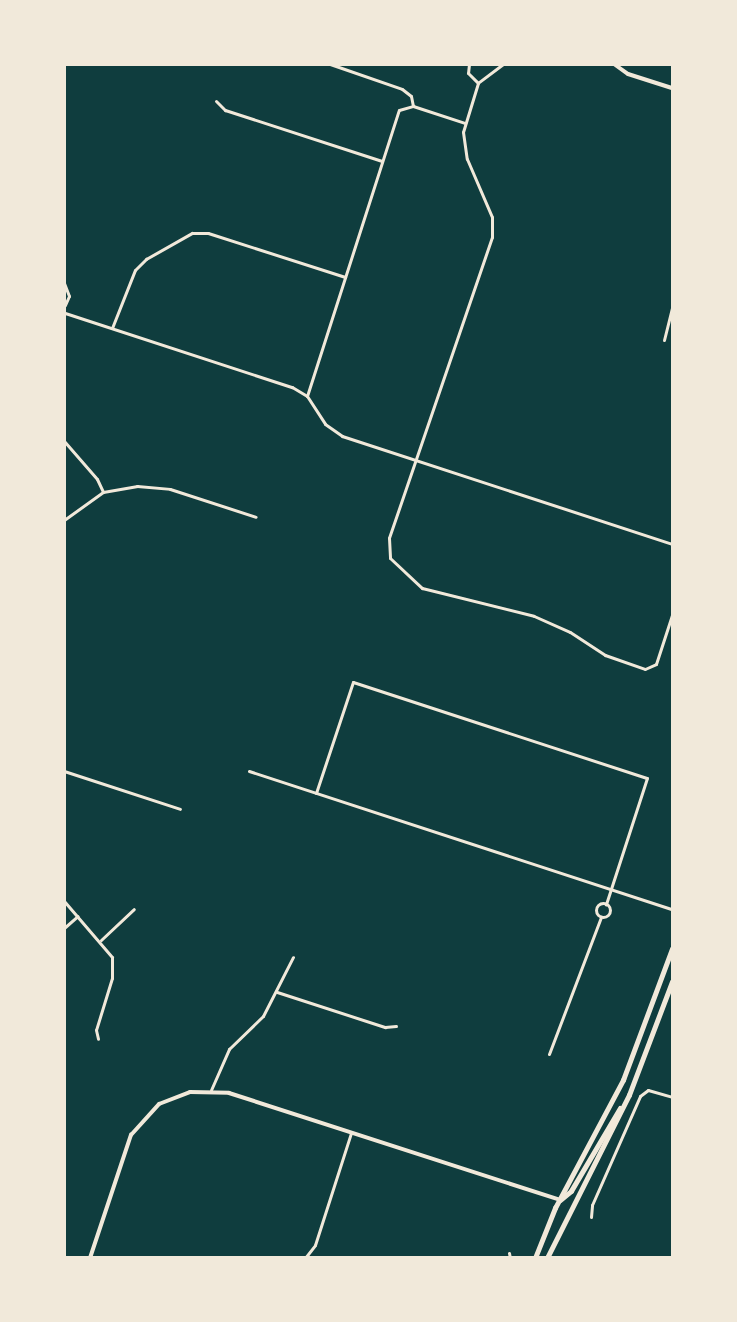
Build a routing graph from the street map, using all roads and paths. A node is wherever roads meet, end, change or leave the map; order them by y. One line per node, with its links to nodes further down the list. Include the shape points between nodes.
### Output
1 (330, 64): 8 (street, via 402,88 411,96)
2 (469, 64): 5 (street, via 468,73)
3 (503, 64): 5 (street)
4 (614, 64): 6 (street, via 628,74)
5 (478, 83): 9 (street)
6 (672, 88)
7 (216, 101): 10 (street, via 225,110)
8 (413, 106): 9 (street); 10 (street, via 399,110)
9 (465, 123): 20 (street, via 465,154 492,217 492,237)
10 (382, 161): 11 (street)
11 (345, 277): 16 (street, via 208,233 192,233 135,270); 18 (street)
12 (64, 283): 13 (street, via 69,296)
13 (65, 304): 15 (street)
14 (672, 308): 17 (street)
15 (65, 315): 16 (street)
16 (112, 328): 18 (street, via 292,387)
17 (664, 340)
18 (307, 396): 20 (street, via 334,432)
19 (64, 441): 21 (street, via 97,478)
20 (416, 460): 24 (street); 25 (street, via 388,544 394,566 432,592 528,614 570,632 605,655 652,668)
21 (103, 492): 22 (street, via 154,486); 23 (street)
22 (256, 517)
23 (64, 520)
24 (672, 544)
25 (672, 615)
26 (64, 771): 29 (street)
27 (249, 771): 28 (street)
28 (316, 792): 30 (street); 30 (street, via 353,682 647,778)
29 (180, 809)
30 (611, 890): 32 (street); 34 (street)
31 (64, 901): 35 (street)
32 (606, 904): 36 (street, via 610,911); 36 (street, via 597,908)
33 (134, 909): 38 (street)
34 (672, 909)
35 (78, 916): 37 (street); 38 (street)
36 (601, 917): 45 (street)
37 (64, 928)
38 (101, 940): 44 (street, via 114,966 96,1030)
39 (672, 949): 50 (main road, via 623,1080)
40 (292, 957): 42 (street)
41 (672, 982): 48 (main road)
42 (277, 992): 43 (street, via 385,1027); 46 (street, via 263,1016 229,1048)
43 (396, 1026)
44 (98, 1039)
45 (549, 1054)
46 (211, 1090): 49 (street); 52 (street, via 168,1099 140,1122 127,1145)
47 (672, 1097): 51 (street, via 644,1091 592,1205)
48 (624, 1105): 50 (main road, via 612,1116 571,1191); 55 (main road)
49 (351, 1133): 50 (street); 53 (street, via 315,1245)
50 (560, 1200): 54 (main road)
51 (591, 1218)
52 (90, 1257)
53 (305, 1257)
54 (535, 1257)
55 (547, 1257)

